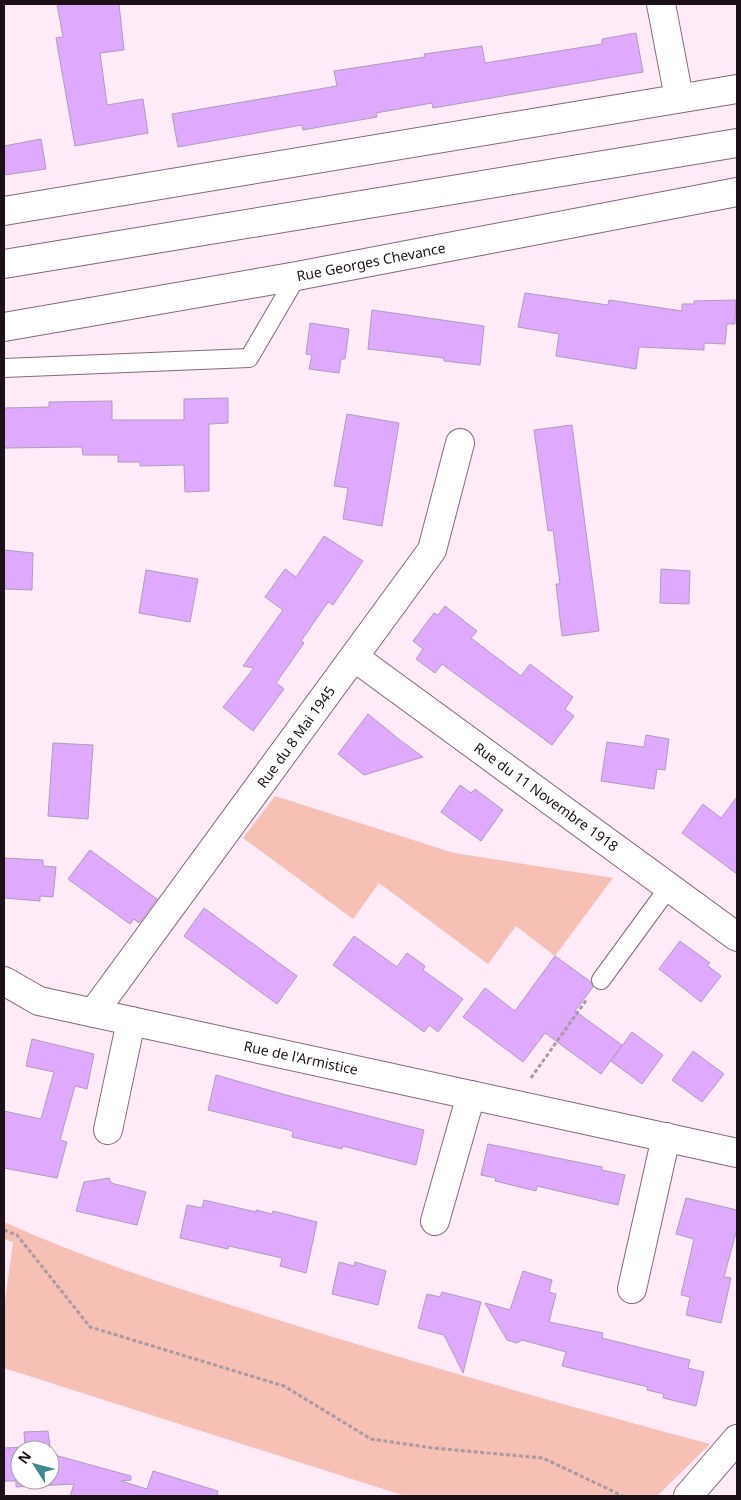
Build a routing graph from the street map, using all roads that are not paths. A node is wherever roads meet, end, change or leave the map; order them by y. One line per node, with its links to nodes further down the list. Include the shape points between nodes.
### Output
1 (661, 4): 3 (street)
2 (737, 88): 3 (street)
3 (679, 98): 6 (street)
4 (737, 143): 7 (street)
5 (737, 192): 8 (street, Rue Georges Chevance)
6 (4, 211)
7 (4, 264)
8 (297, 276): 9 (street, Rue Georges Chevance); 10 (lane, via 249,358)
9 (4, 327)
10 (4, 368)
11 (460, 442): 12 (street, Rue du 8 Mai 1945, via 432,550)
12 (354, 658): 13 (street, Rue du 11 Novembre 1918); 17 (street, Rue du 8 Mai 1945)
13 (669, 887): 14 (street, Rue du 11 Novembre 1918); 15 (lane)
14 (737, 937)
15 (601, 980)
16 (4, 981): 17 (street, Rue de l'Armistice, via 39,1001)
17 (93, 1013): 18 (street, Rue de l'Armistice)
18 (131, 1021): 19 (street, Rue de l'Armistice); 20 (street)
19 (470, 1095): 21 (street, Rue de l'Armistice); 23 (street)
20 (108, 1130)
21 (666, 1137): 22 (street, Rue de l'Armistice); 24 (street)
22 (737, 1153)
23 (435, 1221)
24 (632, 1289)
25 (737, 1439): 26 (street)
26 (688, 1496)

